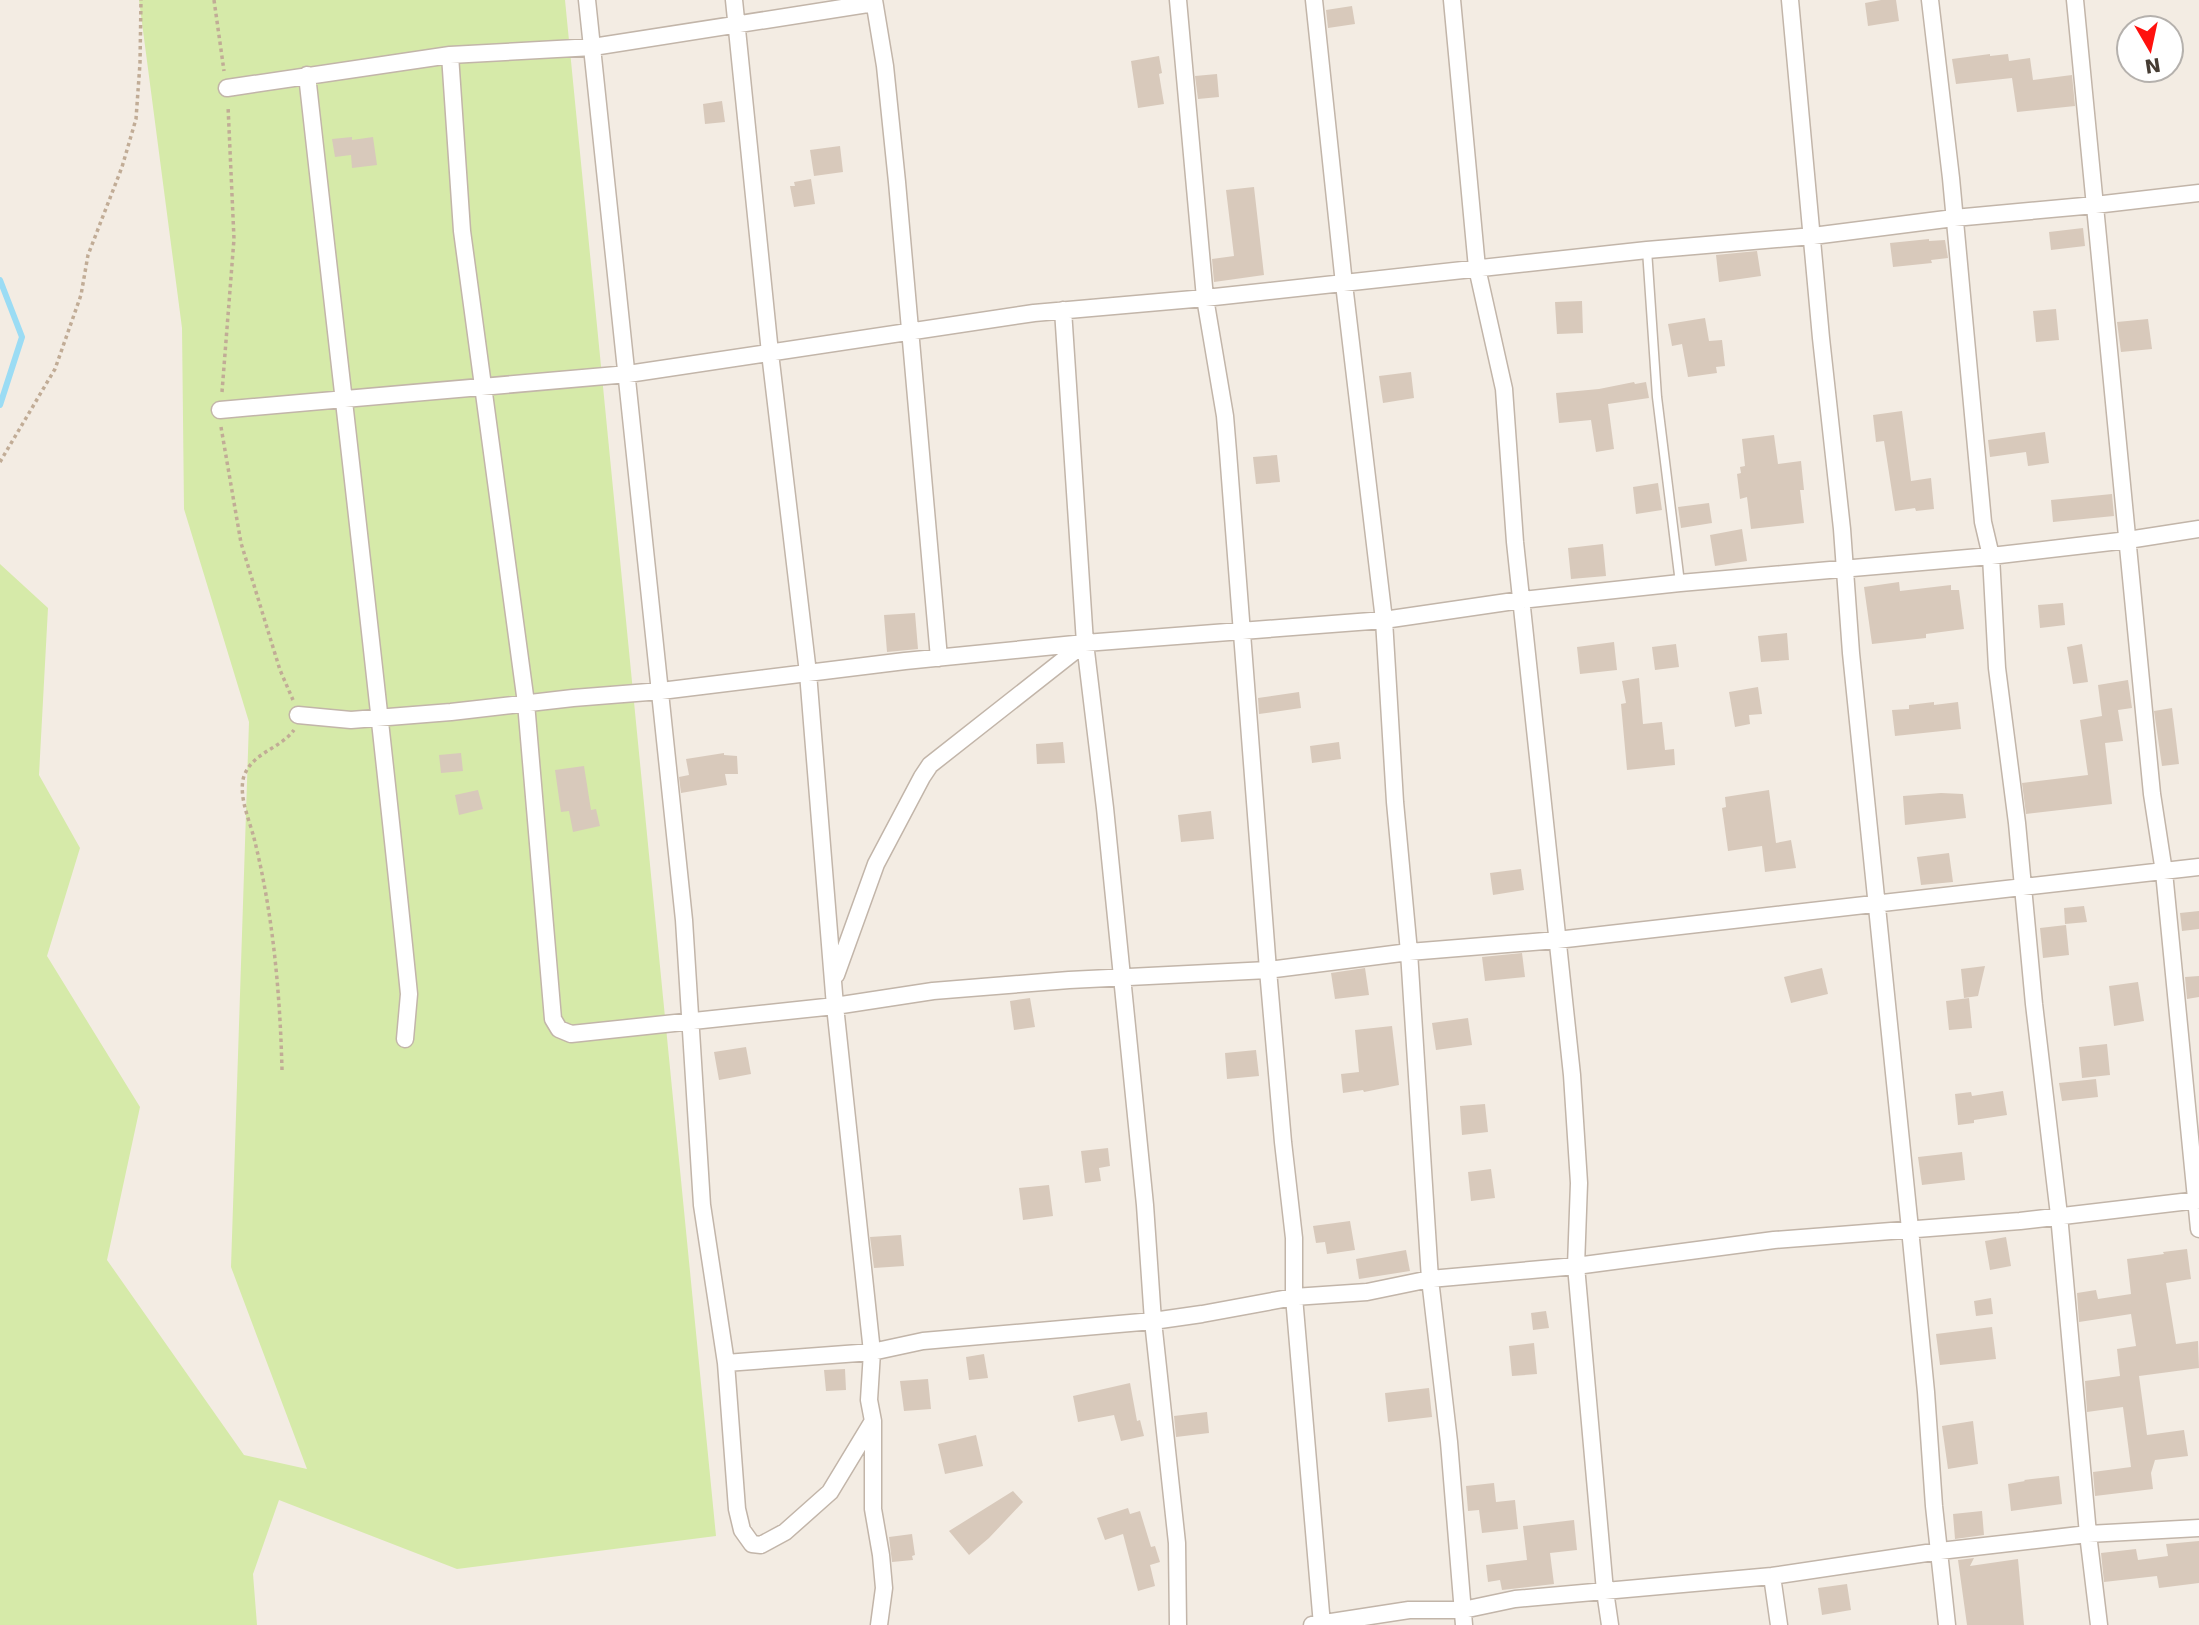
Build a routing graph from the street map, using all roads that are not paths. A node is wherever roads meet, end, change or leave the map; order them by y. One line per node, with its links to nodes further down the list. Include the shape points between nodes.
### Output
1 (587, 0): 11 (street)
2 (734, 0): 10 (street)
3 (1178, 0): 22 (street)
4 (1314, 0): 21 (street)
5 (1452, 0): 20 (street)
6 (1790, 0): 18 (street)
7 (1930, 0): 17 (street)
8 (2075, 0): 16 (street)
9 (874, 1): 10 (street); 24 (street, via 885,66)
10 (737, 24): 11 (street); 25 (street)
11 (593, 47): 12 (street); 26 (street)
12 (450, 55): 13 (street); 27 (street, via 462,230)
13 (307, 75): 14 (street); 28 (street)
14 (227, 88)
15 (2199, 193): 16 (street)
16 (2095, 205): 17 (street); 31 (street)
17 (1954, 218): 18 (street); 32 (street, via 1983,522)
18 (1813, 236): 19 (street); 33 (street)
19 (1647, 250): 20 (street); 34 (lane, via 1657,397)
20 (1477, 268): 21 (street); 35 (street, via 1504,389)
21 (1344, 284): 22 (street); 36 (street)
22 (1205, 298): 23 (street); 37 (street, via 1224,416)
23 (1063, 310): 24 (street); 38 (street)
24 (911, 331): 25 (street); 39 (street)
25 (770, 353): 26 (street); 40 (street)
26 (628, 374): 27 (street); 41 (street)
27 (483, 387): 28 (street); 42 (street)
28 (342, 399): 29 (street); 44 (street)
29 (220, 410)
30 (2199, 529): 31 (street)
31 (2128, 540): 32 (street); 46 (street, via 2152,794)
32 (1991, 556): 33 (street); 47 (street, via 1997,668)
33 (1844, 568): 34 (street); 48 (street)
34 (1680, 583): 35 (street)
35 (1521, 600): 36 (street); 49 (street)
36 (1384, 620): 37 (street); 50 (street)
37 (1242, 630): 38 (street); 51 (street)
38 (1085, 643): 39 (street); 52 (street); 53 (street, via 930,765 876,864)
39 (939, 658): 40 (street)
40 (808, 673): 41 (street); 53 (street)
41 (661, 691): 42 (street); 55 (street)
42 (526, 703): 44 (street); 55 (street, via 553,1019 559,1029 571,1034)
43 (299, 715): 44 (street)
44 (381, 718): 56 (street, via 409,994)
45 (2199, 867): 46 (street)
46 (2164, 872): 47 (street); 57 (street)
47 (2023, 888): 48 (street); 58 (street)
48 (1876, 904): 49 (street); 59 (street)
49 (1557, 940): 50 (street); 61 (street, via 1576,1126)
50 (1409, 952): 51 (street); 62 (street)
51 (1268, 970): 52 (street); 63 (street, via 1294,1238)
52 (1122, 978): 54 (street, via 933,991); 64 (street)
53 (833, 984): 54 (street)
54 (835, 1006): 55 (street); 65 (street)
55 (690, 1022): 66 (street, via 702,1205)
56 (405, 1039)
57 (2197, 1200): 58 (street); 60 (street)
58 (2059, 1215): 59 (street); 69 (street)
59 (1910, 1229): 61 (street, via 1774,1240); 70 (street)
60 (2199, 1229)
61 (1576, 1266): 62 (street); 72 (street)
62 (1430, 1279): 63 (street, via 1367,1292); 73 (street)
63 (1294, 1297): 64 (street); 76 (street)
64 (1153, 1321): 65 (street, via 923,1341); 75 (street, via 1177,1543)
65 (872, 1352): 66 (street); 67 (street, via 869,1401)
66 (726, 1363): 67 (street, via 737,1509 742,1530 752,1544 761,1545 785,1532 830,1492)
67 (873, 1421): 74 (street, via 873,1509 884,1588)
68 (2199, 1528): 69 (street)
69 (2088, 1534): 70 (street); 80 (street)
70 (1940, 1551): 71 (street); 79 (street)
71 (1772, 1576): 72 (street); 78 (street)
72 (1605, 1591): 73 (street, via 1515,1599); 77 (street)
73 (1463, 1617): 76 (street, via 1409,1610)
74 (879, 1625)
75 (1178, 1625)
76 (1318, 1625)
77 (1610, 1625)
78 (1779, 1625)
79 (1947, 1625)
80 (2099, 1625)

